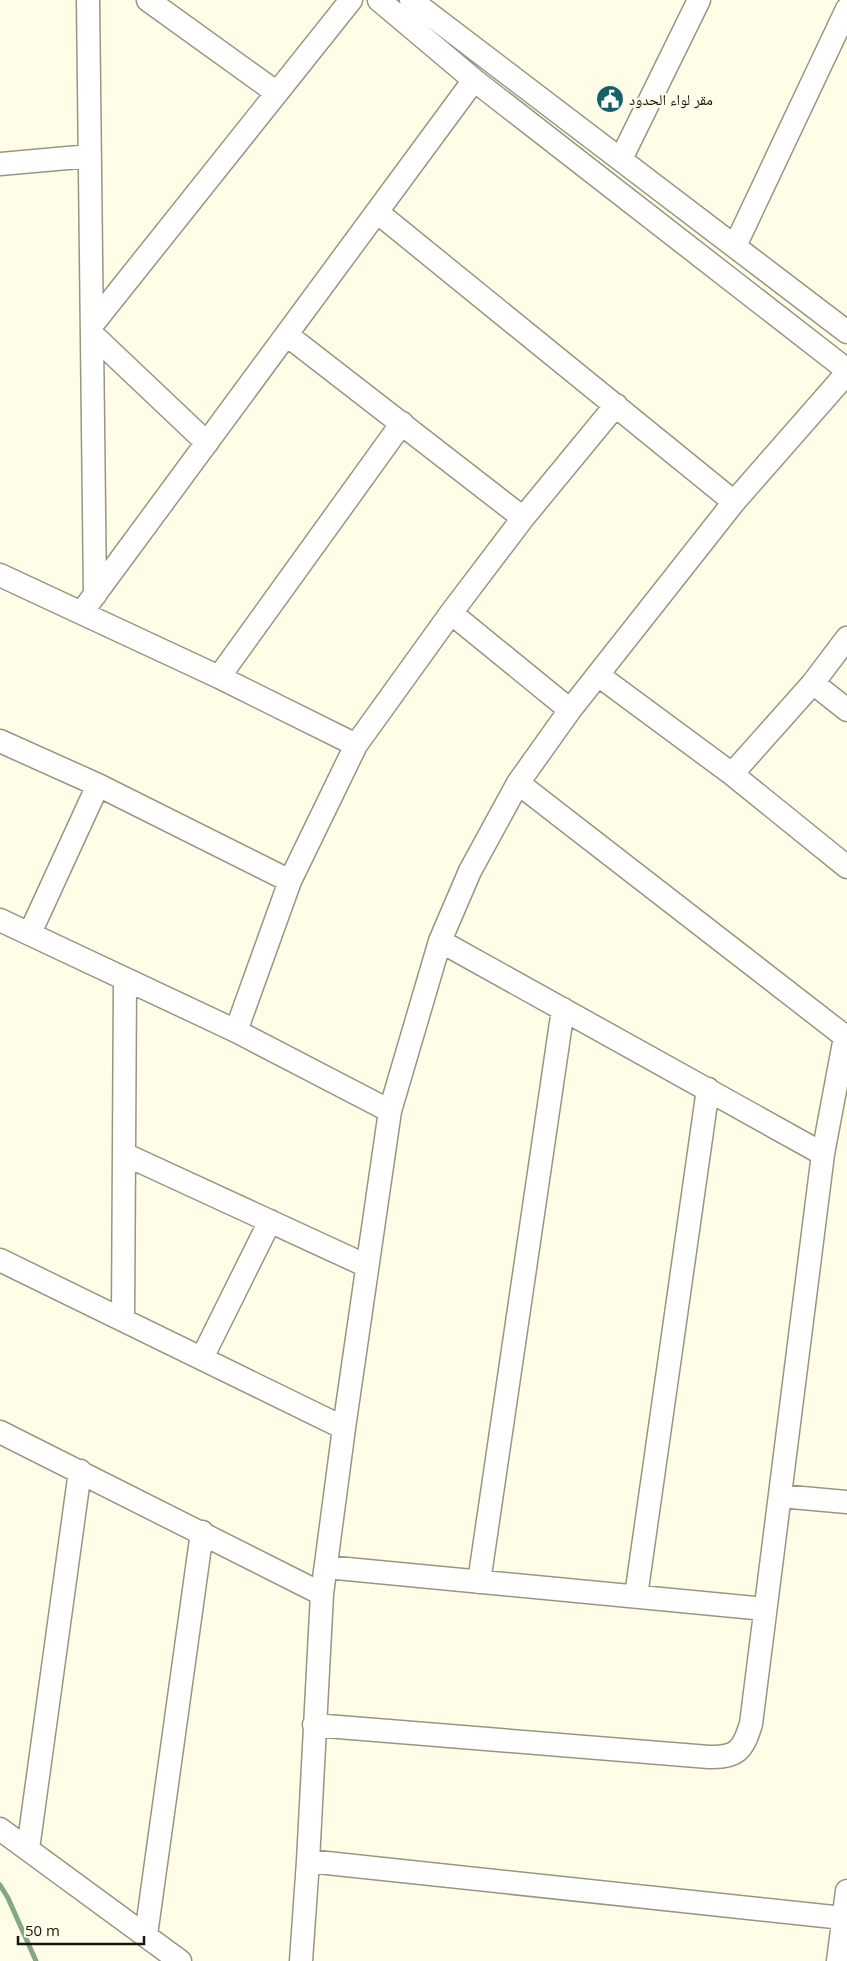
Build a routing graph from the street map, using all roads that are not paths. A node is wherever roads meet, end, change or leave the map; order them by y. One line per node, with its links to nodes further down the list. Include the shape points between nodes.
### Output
1 (88, 0): 10 (street)
2 (148, 0): 9 (street)
3 (351, 0): 9 (street)
4 (378, 0): 8 (street)
5 (411, 0): 11 (street)
6 (699, 0): 11 (street)
7 (847, 9): 14 (street)
8 (474, 80): 13 (street); 18 (street)
9 (277, 93): 15 (street)
10 (90, 156): 12 (street); 15 (street)
11 (621, 159): 14 (street)
12 (0, 164)
13 (377, 212): 17 (street); 19 (street)
14 (735, 246): 16 (street)
15 (92, 330): 21 (street); 25 (street)
16 (847, 332)
17 (287, 335): 20 (street); 21 (street)
18 (847, 372): 22 (street)
19 (616, 405): 22 (street); 23 (street)
20 (402, 423): 23 (street); 29 (street)
21 (207, 443): 25 (street)
22 (734, 502): 28 (street)
23 (523, 518): 26 (street)
24 (0, 575): 25 (street)
25 (89, 604): 29 (street)
26 (451, 613): 31 (street); 34 (street)
27 (847, 638): 30 (street)
28 (598, 675): 31 (street); 35 (street)
29 (218, 677): 34 (street)
30 (813, 683): 32 (street); 35 (street)
31 (570, 710): 36 (street)
32 (847, 710)
33 (0, 741): 37 (street)
34 (356, 745): 39 (street)
35 (732, 774): 38 (street)
36 (518, 783): 42 (street, via 470,871); 46 (street)
37 (98, 785): 39 (street); 41 (street)
38 (847, 867)
39 (290, 881): 45 (street)
40 (0, 920): 41 (street)
41 (30, 934): 43 (street)
42 (440, 941): 44 (street); 48 (street)
43 (126, 979): 45 (street); 49 (street)
44 (563, 1010): 47 (street); 63 (street)
45 (236, 1031): 48 (street)
46 (846, 1038): 50 (street)
47 (708, 1089): 50 (street); 65 (street)
48 (390, 1111): 53 (street)
49 (124, 1154): 51 (street); 54 (street)
50 (823, 1154): 59 (street)
51 (270, 1221): 53 (street); 55 (street)
52 (0, 1260): 54 (street)
53 (367, 1266): 56 (street)
54 (122, 1320): 55 (street)
55 (202, 1358): 56 (street)
56 (344, 1428): 62 (street)
57 (0, 1432): 58 (street)
58 (80, 1471): 61 (street); 69 (street)
59 (780, 1496): 60 (street); 66 (street)
60 (847, 1502)
61 (202, 1532): 64 (street); 73 (street)
62 (326, 1567): 63 (street); 64 (street)
63 (479, 1582): 65 (street)
64 (322, 1594): 67 (street)
65 (636, 1596): 66 (street)
66 (766, 1609): 67 (street, via 751,1724 740,1750 726,1757)
67 (314, 1725): 70 (street)
68 (0, 1829): 69 (street)
69 (28, 1849): 73 (street)
70 (308, 1861): 72 (street); 75 (street)
71 (847, 1891): 72 (street)
72 (842, 1918): 76 (street)
73 (146, 1935): 74 (street)
74 (180, 1961)
75 (301, 1961)
76 (838, 1961)

